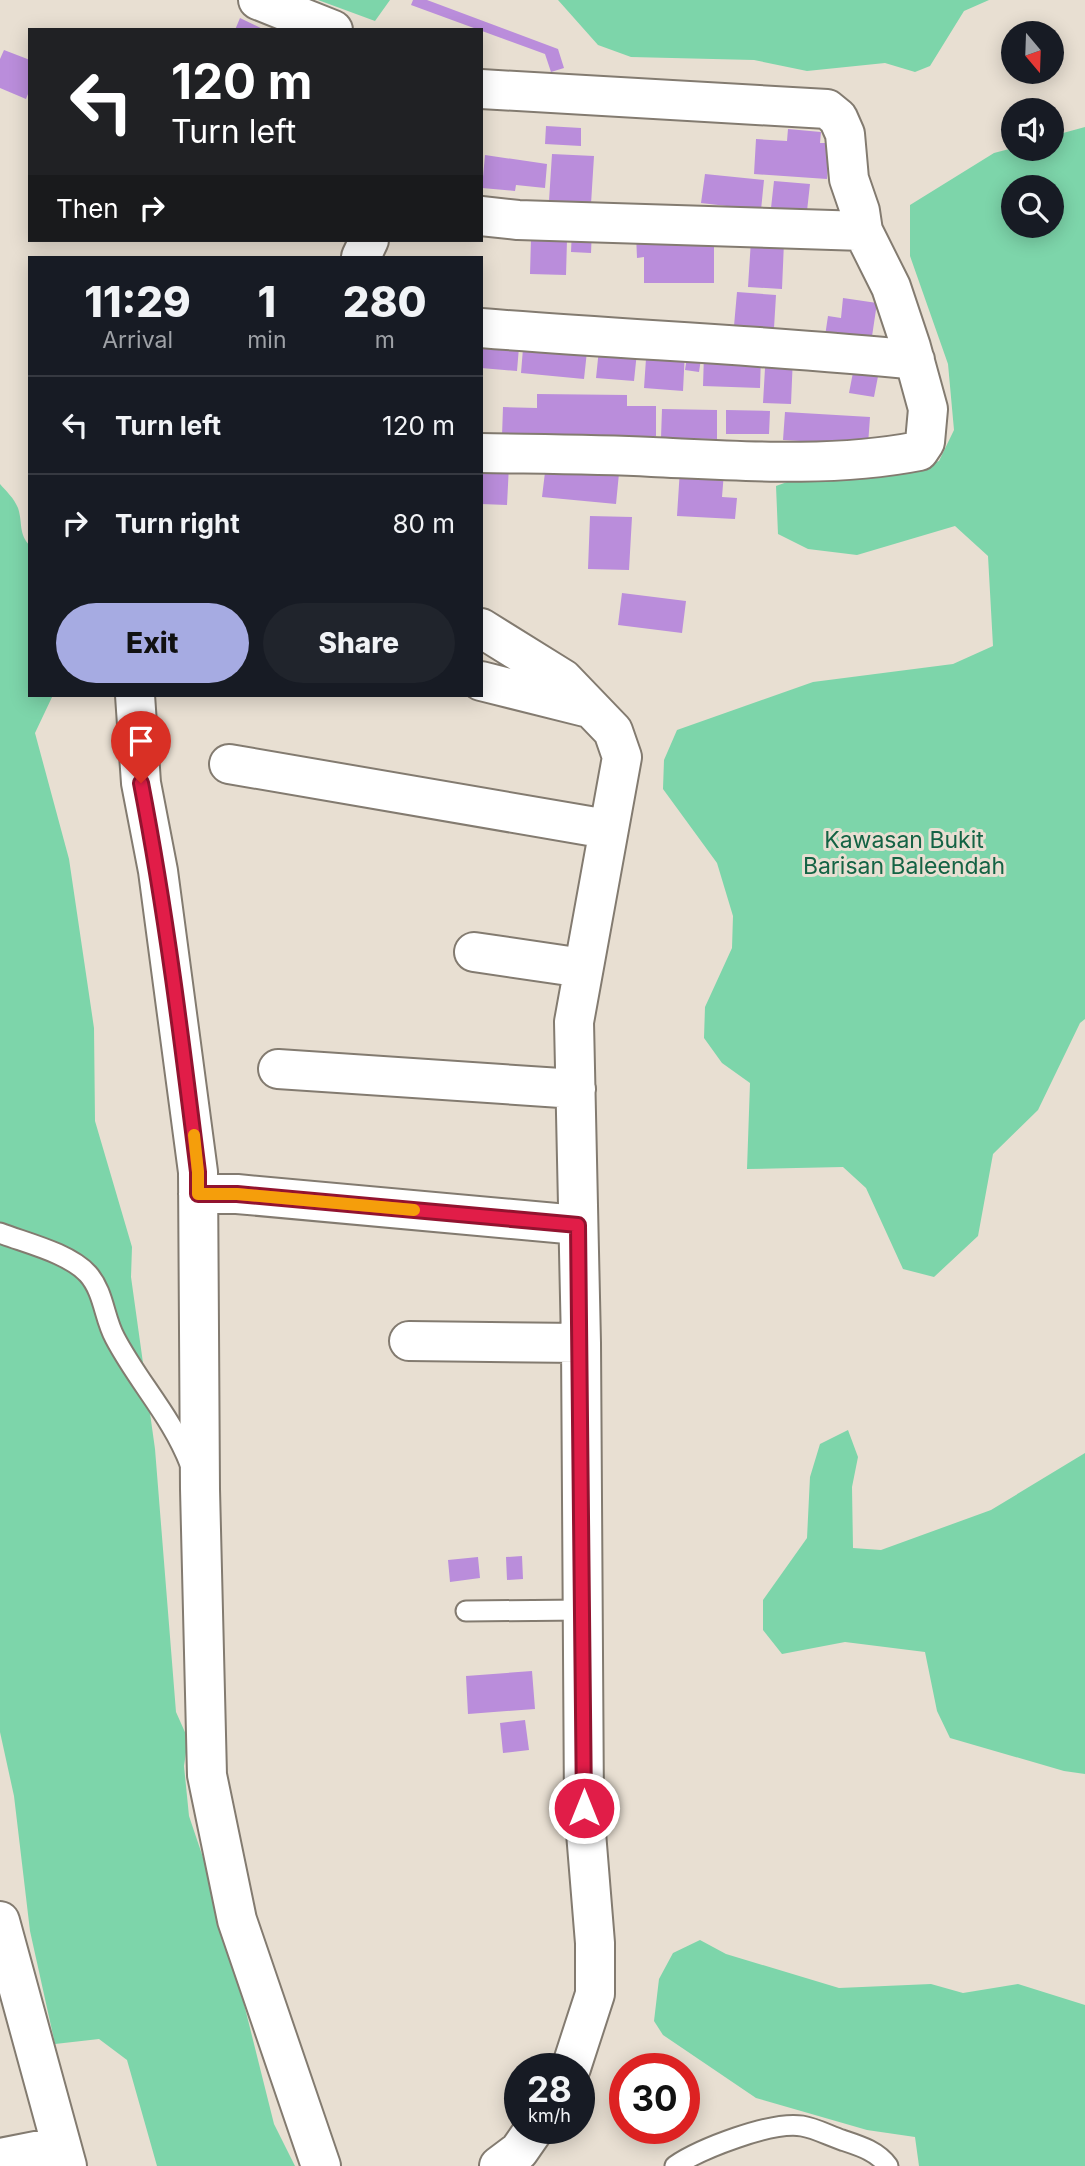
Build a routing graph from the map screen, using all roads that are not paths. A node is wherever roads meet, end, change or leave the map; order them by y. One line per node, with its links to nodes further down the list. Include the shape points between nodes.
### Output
1 (258, 0): 2 (street)
2 (327, 28)
3 (483, 89): 5 (street, via 827,108 845,134 849,179)
4 (483, 216): 5 (street)
5 (863, 231): 7 (street, via 891,287)
6 (483, 328): 7 (street)
7 (915, 360): 8 (street, via 928,409 925,442 919,451 779,463)
8 (483, 453)
9 (483, 629): 12 (street, via 563,679)
10 (483, 681): 12 (street)
11 (135, 697): 19 (street, via 141,783 166,926)
12 (591, 708): 14 (street, via 613,731 622,757)
13 (229, 764): 14 (street)
14 (607, 829): 16 (street)
15 (474, 952): 16 (street)
16 (583, 968): 18 (street, via 574,1022)
17 (278, 1069): 18 (street)
18 (576, 1089): 20 (street)
19 (198, 1194): 20 (street); 24 (street)
20 (578, 1225): 23 (street)
21 (0, 1233): 24 (lane, via 69,1259 88,1274 114,1337 179,1437)
22 (409, 1341): 23 (street)
23 (581, 1343): 25 (street)
24 (200, 1489): 32 (street, via 207,1775 237,1920)
25 (583, 1610): 26 (lane); 28 (street, via 584,1808 595,1994)
26 (466, 1611)
27 (0, 1921): 30 (street)
28 (576, 2053)
29 (524, 2144): 33 (street)
30 (64, 2156): 31 (street)
31 (0, 2158)
32 (321, 2166)
33 (499, 2166)
34 (675, 2166): 35 (lane, via 692,2154 767,2129 801,2126 881,2156)
35 (888, 2166)

